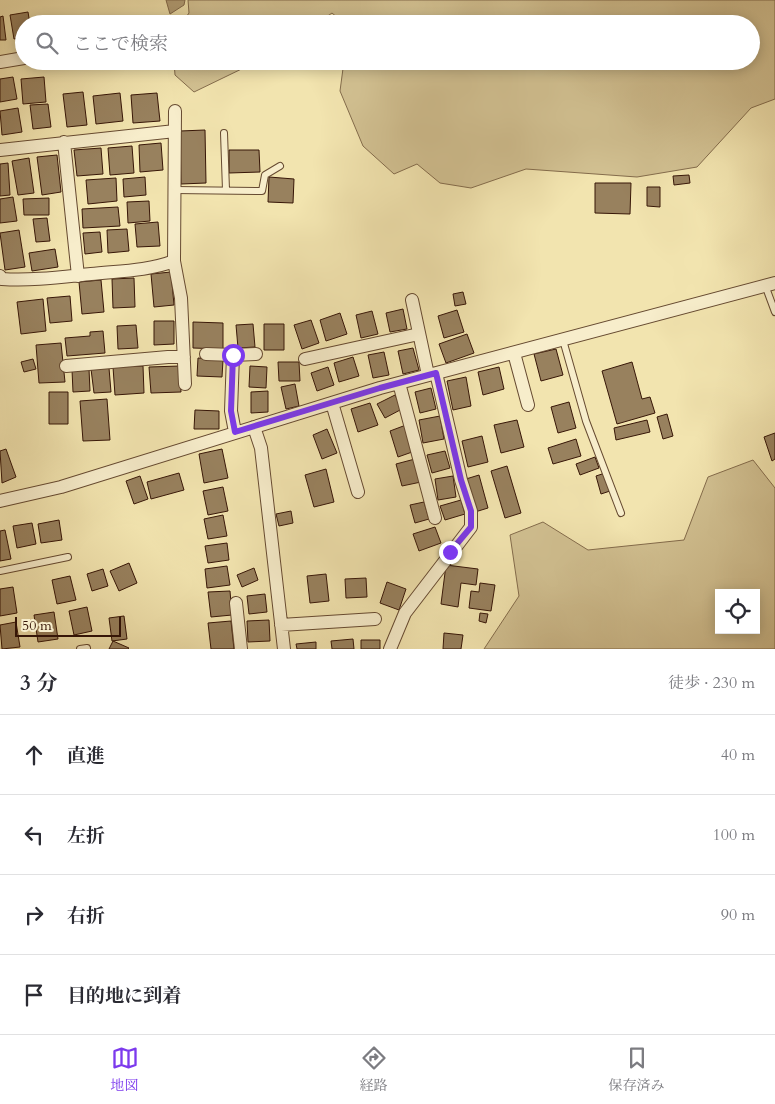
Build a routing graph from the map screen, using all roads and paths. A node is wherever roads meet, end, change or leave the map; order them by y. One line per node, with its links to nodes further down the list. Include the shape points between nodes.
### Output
1 (15, 60): 2 (street)
2 (0, 62)
3 (175, 111): 4 (street)
4 (175, 131): 6 (street); 9 (street)
5 (224, 133): 10 (lane)
6 (64, 142): 7 (street); 13 (street)
7 (0, 150)
8 (280, 166): 10 (lane, via 265,175 262,191)
9 (175, 190): 10 (lane); 11 (street)
10 (226, 190)
11 (174, 261): 13 (street, via 155,268); 23 (street, via 181,298)
12 (0, 276): 13 (street, via 14,280)
13 (78, 276)
14 (770, 284): 16 (lane); 18 (street)
15 (412, 300): 17 (street)
16 (775, 312)
17 (419, 334): 24 (street); 26 (street)
18 (563, 340): 19 (street); 35 (lane, via 586,421)
19 (514, 353): 26 (street); 30 (street)
20 (206, 354): 22 (street)
21 (256, 354): 22 (street)
22 (233, 355): 32 (street, via 231,411)
23 (184, 358): 25 (street, via 168,356); 28 (street)
24 (305, 359)
25 (66, 366)
26 (432, 374): 27 (street); 44 (street, via 471,511 471,527 405,613)
27 (399, 383): 29 (street); 36 (street, via 423,449 422,491)
28 (185, 384)
29 (332, 403): 31 (street); 33 (street)
30 (528, 406)
31 (254, 427): 32 (street); 41 (street, via 261,448)
32 (235, 432): 34 (street, via 61,487)
33 (358, 492)
34 (0, 501)
35 (622, 513)
36 (435, 518)
37 (68, 557): 38 (lane)
38 (0, 570)
39 (236, 603): 42 (street)
40 (375, 619): 41 (street)
41 (281, 625): 43 (street)
42 (241, 649)
43 (284, 649)
44 (390, 649)

